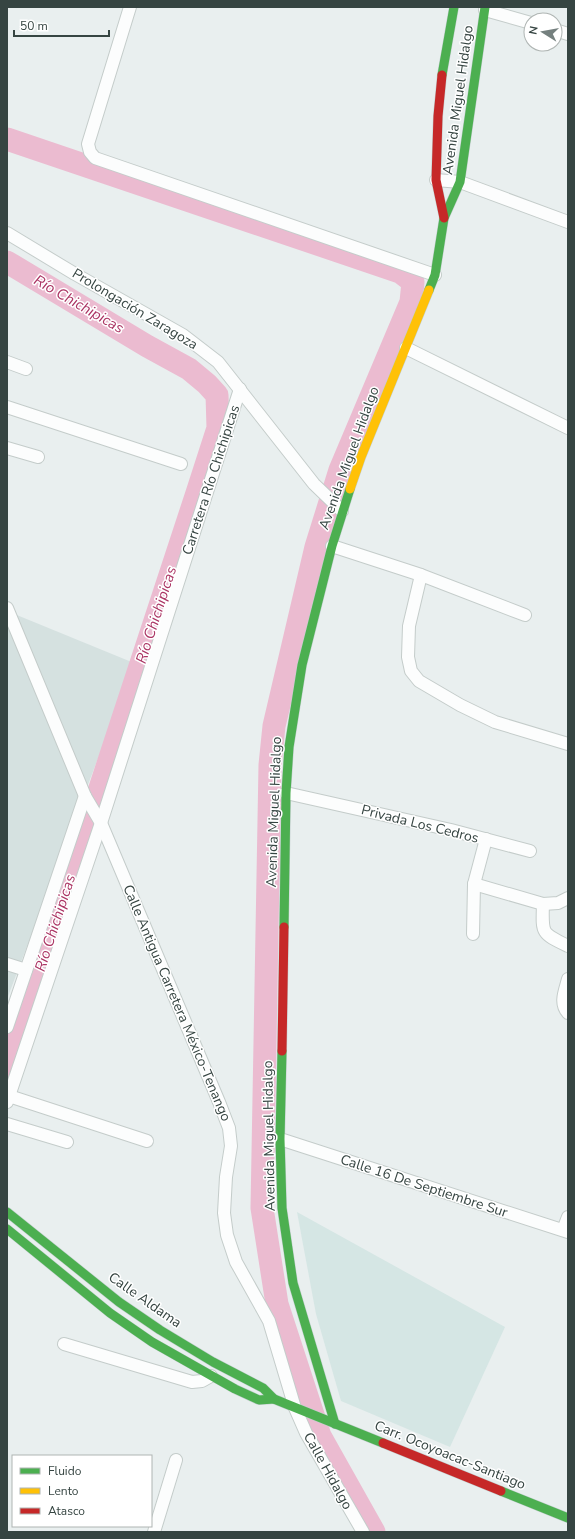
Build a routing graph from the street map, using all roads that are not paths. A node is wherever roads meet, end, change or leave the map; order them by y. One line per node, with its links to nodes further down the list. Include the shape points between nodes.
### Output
1 (130, 7): 10 (street, via 88,144 95,158)
2 (454, 7): 5 (street, Avenida Miguel Hidalgo, via 444,61 438,116)
3 (485, 8): 4 (street); 6 (street, Avenida Miguel Hidalgo)
4 (523, 21)
5 (436, 180): 6 (street); 7 (street, Avenida Miguel Hidalgo)
6 (460, 182): 7 (street, Avenida Miguel Hidalgo); 8 (street)
7 (444, 218): 10 (street, Avenida Miguel Hidalgo)
8 (568, 222)
9 (7, 233): 14 (street, Prolongación Zaragoza, via 183,335 218,362)
10 (435, 275): 11 (street, Avenida Miguel Hidalgo)
11 (406, 348): 16 (street); 20 (street, Avenida Miguel Hidalgo)
12 (7, 362): 13 (street)
13 (26, 369)
14 (240, 389): 20 (street, Prolongación Zaragoza, via 314,484); 28 (street, Carretera Río Chichipicas)
15 (7, 407): 19 (street)
16 (568, 428)
17 (7, 448): 18 (street)
18 (38, 457)
19 (181, 464)
20 (340, 509): 21 (street, Avenida Miguel Hidalgo)
21 (332, 546): 22 (street); 26 (street, Avenida Miguel Hidalgo, via 302,665 289,747)
22 (420, 575): 24 (street); 25 (street, via 409,626 408,657 411,671 419,681 495,722)
23 (7, 608): 27 (street, Calle Antigua Carretera México-Tenango)
24 (525, 615)
25 (568, 744)
26 (286, 794): 29 (street, Privada Los Cedros); 43 (street, Avenida Miguel Hidalgo)
27 (87, 800): 28 (street, Calle Antigua Carretera México-Tenango); 37 (street)
28 (100, 821): 41 (street, Carretera Río Chichipicas); 53 (street, Calle Antigua Carretera México-Tenango, via 229,1128 231,1146 224,1213 227,1235 236,1262 269,1321)
29 (486, 839): 30 (street); 31 (street, Privada Los Cedros)
30 (530, 851)
31 (474, 884): 33 (street); 34 (street, Privada Los Cedros)
32 (568, 898): 33 (street, via 558,903)
33 (543, 904): 35 (street, via 542,928 549,937)
34 (473, 934)
35 (568, 946)
36 (7, 964): 37 (street)
37 (26, 970): 40 (street)
38 (568, 979): 39 (street, via 562,1003)
39 (568, 1013)
40 (7, 1027)
41 (8, 1099): 44 (street)
42 (7, 1124): 45 (street)
43 (280, 1139): 49 (street, Calle 16 De Septiembre Sur); 55 (street, Avenida Miguel Hidalgo, via 282,1208 293,1283)
44 (147, 1141)
45 (67, 1142)
46 (7, 1212): 52 (street, Calle Aldama, via 125,1306 160,1330 263,1388)
47 (568, 1217): 49 (street)
48 (7, 1229): 51 (street, Calle Aldama, via 110,1313 152,1342)
49 (565, 1231)
50 (64, 1344): 51 (street, via 192,1382 202,1381)
51 (211, 1376): 52 (street, Calle Aldama, via 259,1400)
52 (274, 1399): 53 (street, Calle Aldama)
53 (296, 1408): 54 (street, Calle Aldama); 59 (street, Calle Hidalgo, via 306,1433)
54 (308, 1414): 55 (street, Carr. Ocoyoacac-Santiago)
55 (335, 1424): 57 (street, Carr. Ocoyoacac-Santiago)
56 (176, 1460): 58 (street)
57 (568, 1518)
58 (154, 1532)
59 (363, 1532)

